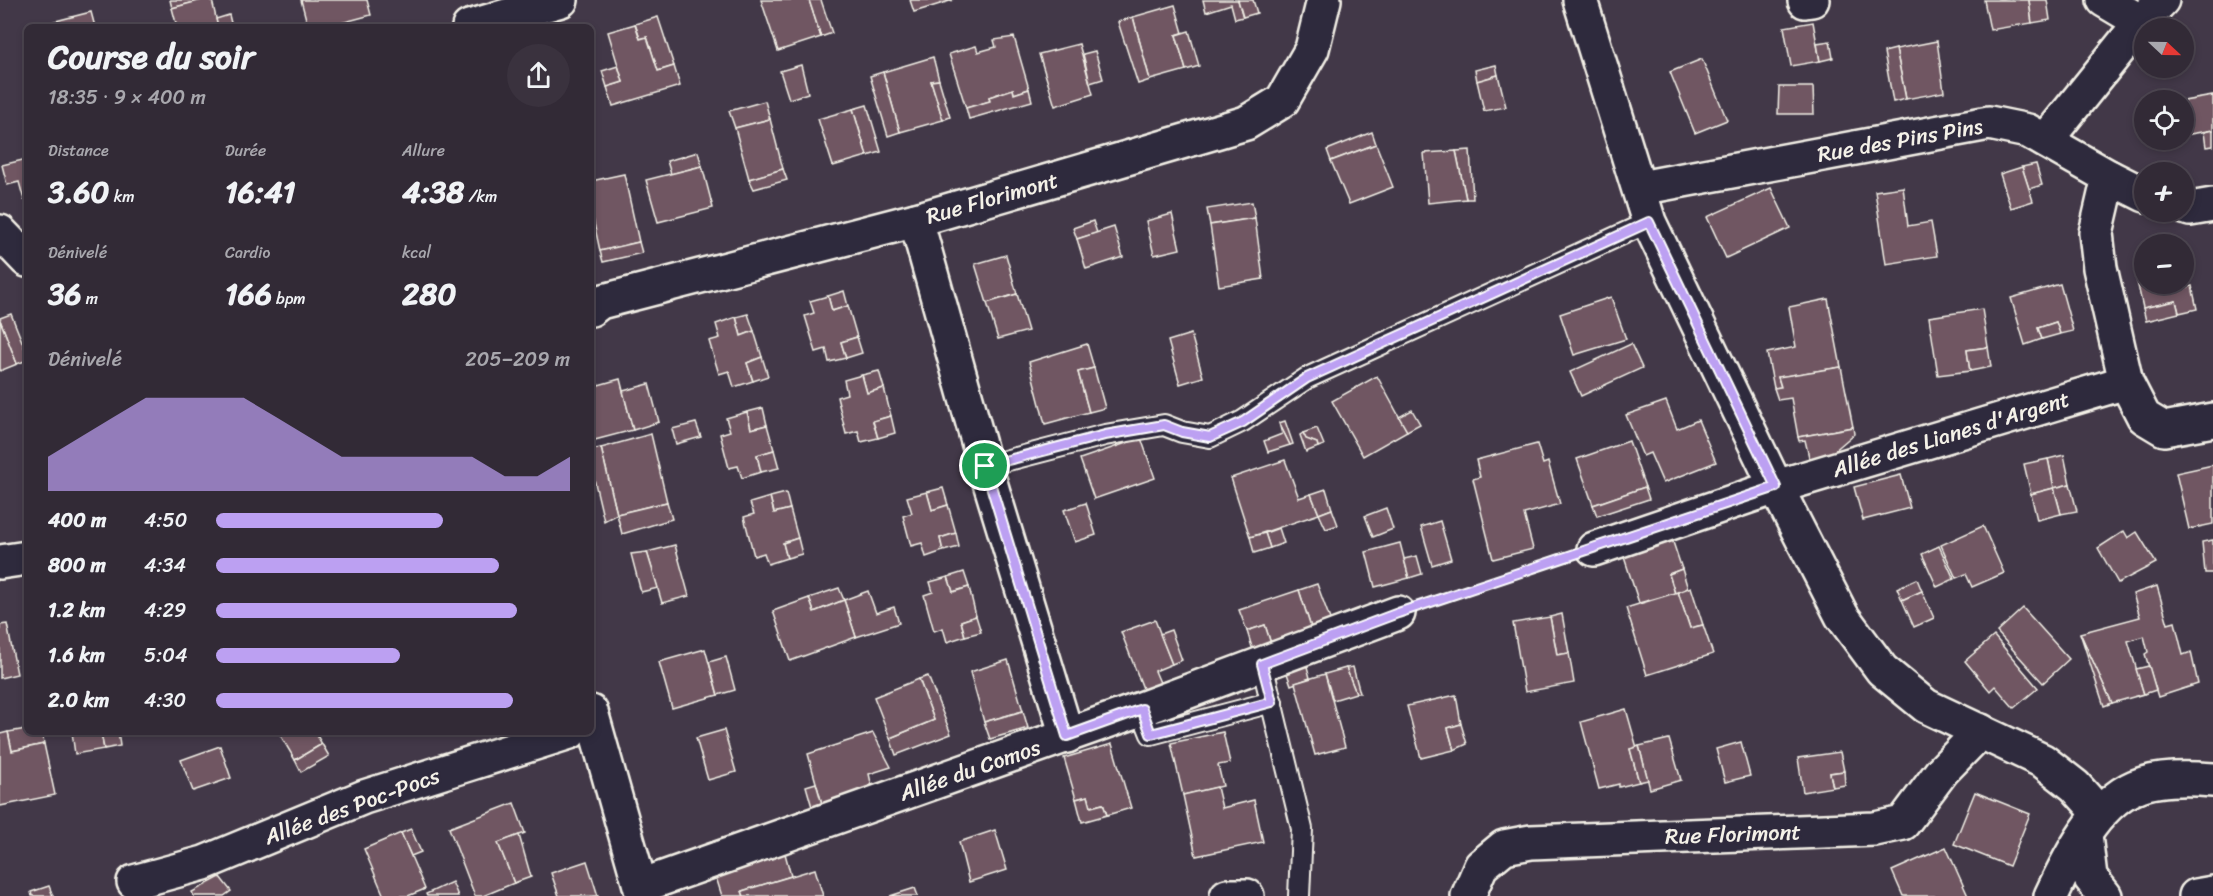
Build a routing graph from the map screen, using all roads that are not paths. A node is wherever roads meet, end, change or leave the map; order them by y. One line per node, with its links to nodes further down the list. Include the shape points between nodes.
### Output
1 (561, 0): 6 (street)
2 (1324, 0): 13 (street, Rue Florimont, via 1312,49 1282,101 1246,123)
3 (1580, 0): 9 (street)
4 (2104, 0): 5 (street)
5 (2152, 11): 7 (street)
6 (479, 24)
7 (2046, 140): 8 (street, Rue des Pins Pins); 9 (street, Rue des Pins Pins, via 2028,131 1989,123)
8 (2109, 177): 10 (street, Rue des Pins Pins); 18 (street, via 2096,233)
9 (1640, 188): 14 (street)
10 (2134, 190)
11 (2213, 205): 12 (street)
12 (2194, 208)
13 (916, 220): 17 (street, Rue Florimont); 20 (street)
14 (1649, 222): 20 (lane, via 1307,378 1243,422 1210,437 1164,425 1105,435); 21 (street)
15 (0, 232): 16 (street)
16 (24, 257)
17 (594, 307)
18 (2126, 382): 19 (street, via 2144,417 2163,429); 21 (street, Allée des Lianes d'Argent)
19 (2213, 420)
20 (985, 466): 32 (street)
21 (1776, 487): 22 (street); 29 (street, via 1842,616 1882,670 1926,706)
22 (1594, 549)
23 (24, 558): 24 (street)
24 (0, 562)
25 (1398, 613): 26 (street, Allée du Comos)
26 (1262, 664): 27 (lane); 28 (street, Allée du Comos)
27 (1272, 702): 28 (lane, via 1151,734); 40 (lane, via 1302,829)
28 (1142, 709): 32 (street, Allée du Comos)
29 (1981, 731): 34 (street, via 2043,761 2075,786); 41 (street, Rue Florimont, via 1942,771 1903,823 1875,829 1531,842 1504,847 1481,866)
30 (554, 735): 35 (street, Allée des Poc-Pocs, via 364,798 204,863)
31 (591, 735): 36 (street)
32 (1067, 736): 36 (street, Allée du Comos)
33 (2213, 780): 34 (street, via 2190,778 2135,787 2116,799)
34 (2092, 824): 42 (street); 43 (street, via 2090,877)
35 (134, 882)
36 (642, 891)
37 (2213, 892): 44 (street)
38 (1227, 896): 39 (street)
39 (1246, 896)
40 (1299, 896)
41 (1467, 896)
42 (2051, 896)
43 (2105, 896)
44 (2196, 896)

